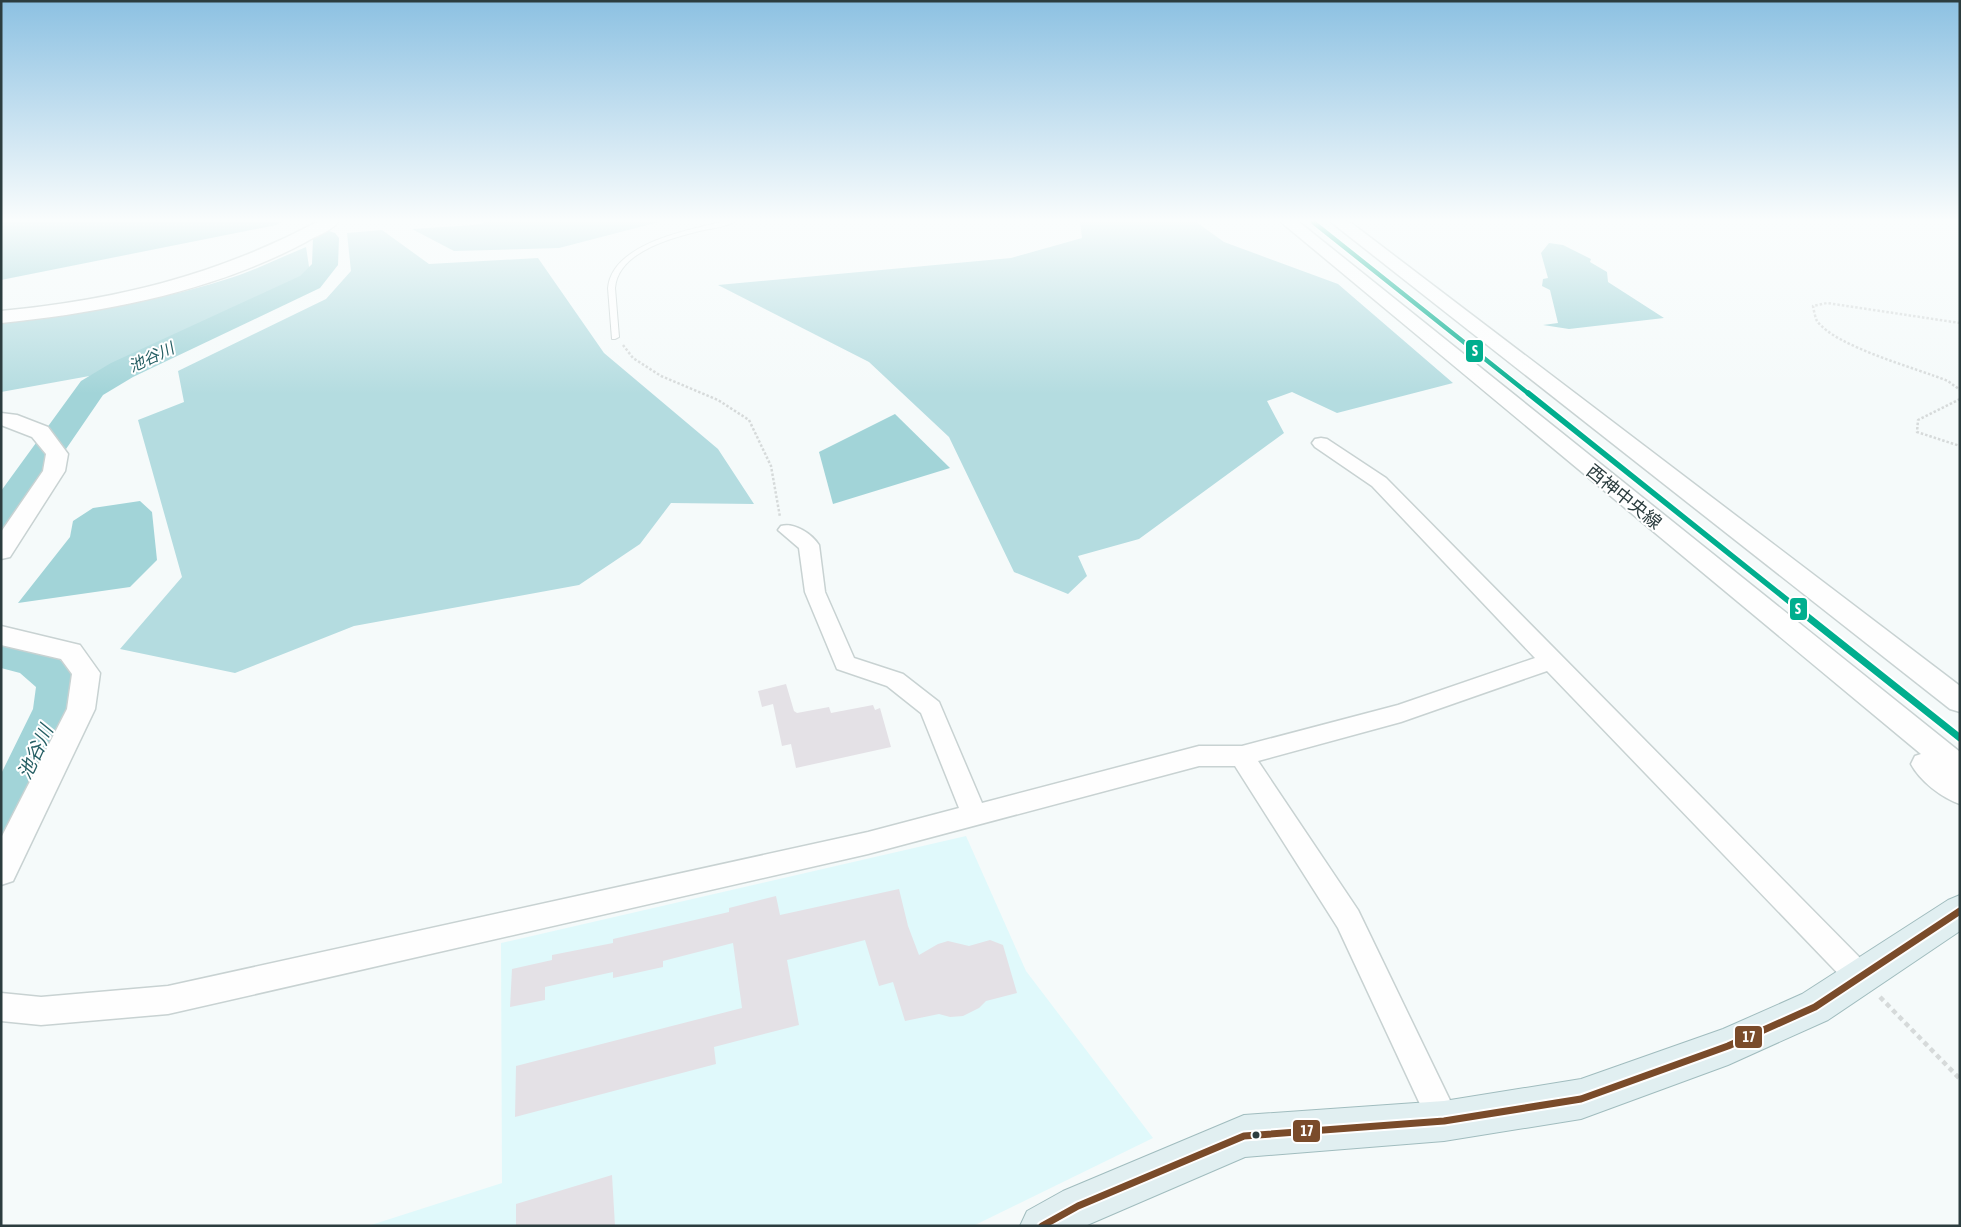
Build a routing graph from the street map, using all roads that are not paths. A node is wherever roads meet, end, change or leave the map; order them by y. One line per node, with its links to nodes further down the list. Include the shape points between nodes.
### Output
1 (201, 279): 7 (street, via 113,303)
2 (613, 279): 8 (lane)
3 (1358, 279): 18 (street, 西神中央線)
4 (1358, 279): 19 (street, via 1566,461)
5 (1414, 279): 16 (street)
6 (1415, 279): 15 (street, via 1618,425)
7 (1, 317)
8 (615, 336)
9 (1, 419): 12 (street, via 40,432 57,454 54,471)
10 (1321, 443): 14 (street, via 1379,482)
11 (788, 530): 20 (street, via 809,544 815,592 845,663 895,680 931,708)
12 (1, 551)
13 (1, 635): 21 (street, via 70,652 86,673 81,709)
14 (1551, 661): 17 (street, via 1401,713); 23 (street)
15 (1960, 681)
16 (1960, 701)
17 (1242, 756): 20 (street, via 1199,756); 25 (street, via 1348,919)
18 (1960, 769)
19 (1960, 792)
20 (975, 816): 24 (street, via 868,844 168,1000 41,1011)
21 (1, 871)
22 (1960, 910): 23 (main road)
23 (1861, 978): 25 (main road, via 1815,1007 1728,1046 1581,1099)
24 (1, 1007)
25 (1444, 1121): 26 (main road, via 1244,1136 1078,1206)
26 (1042, 1226)

